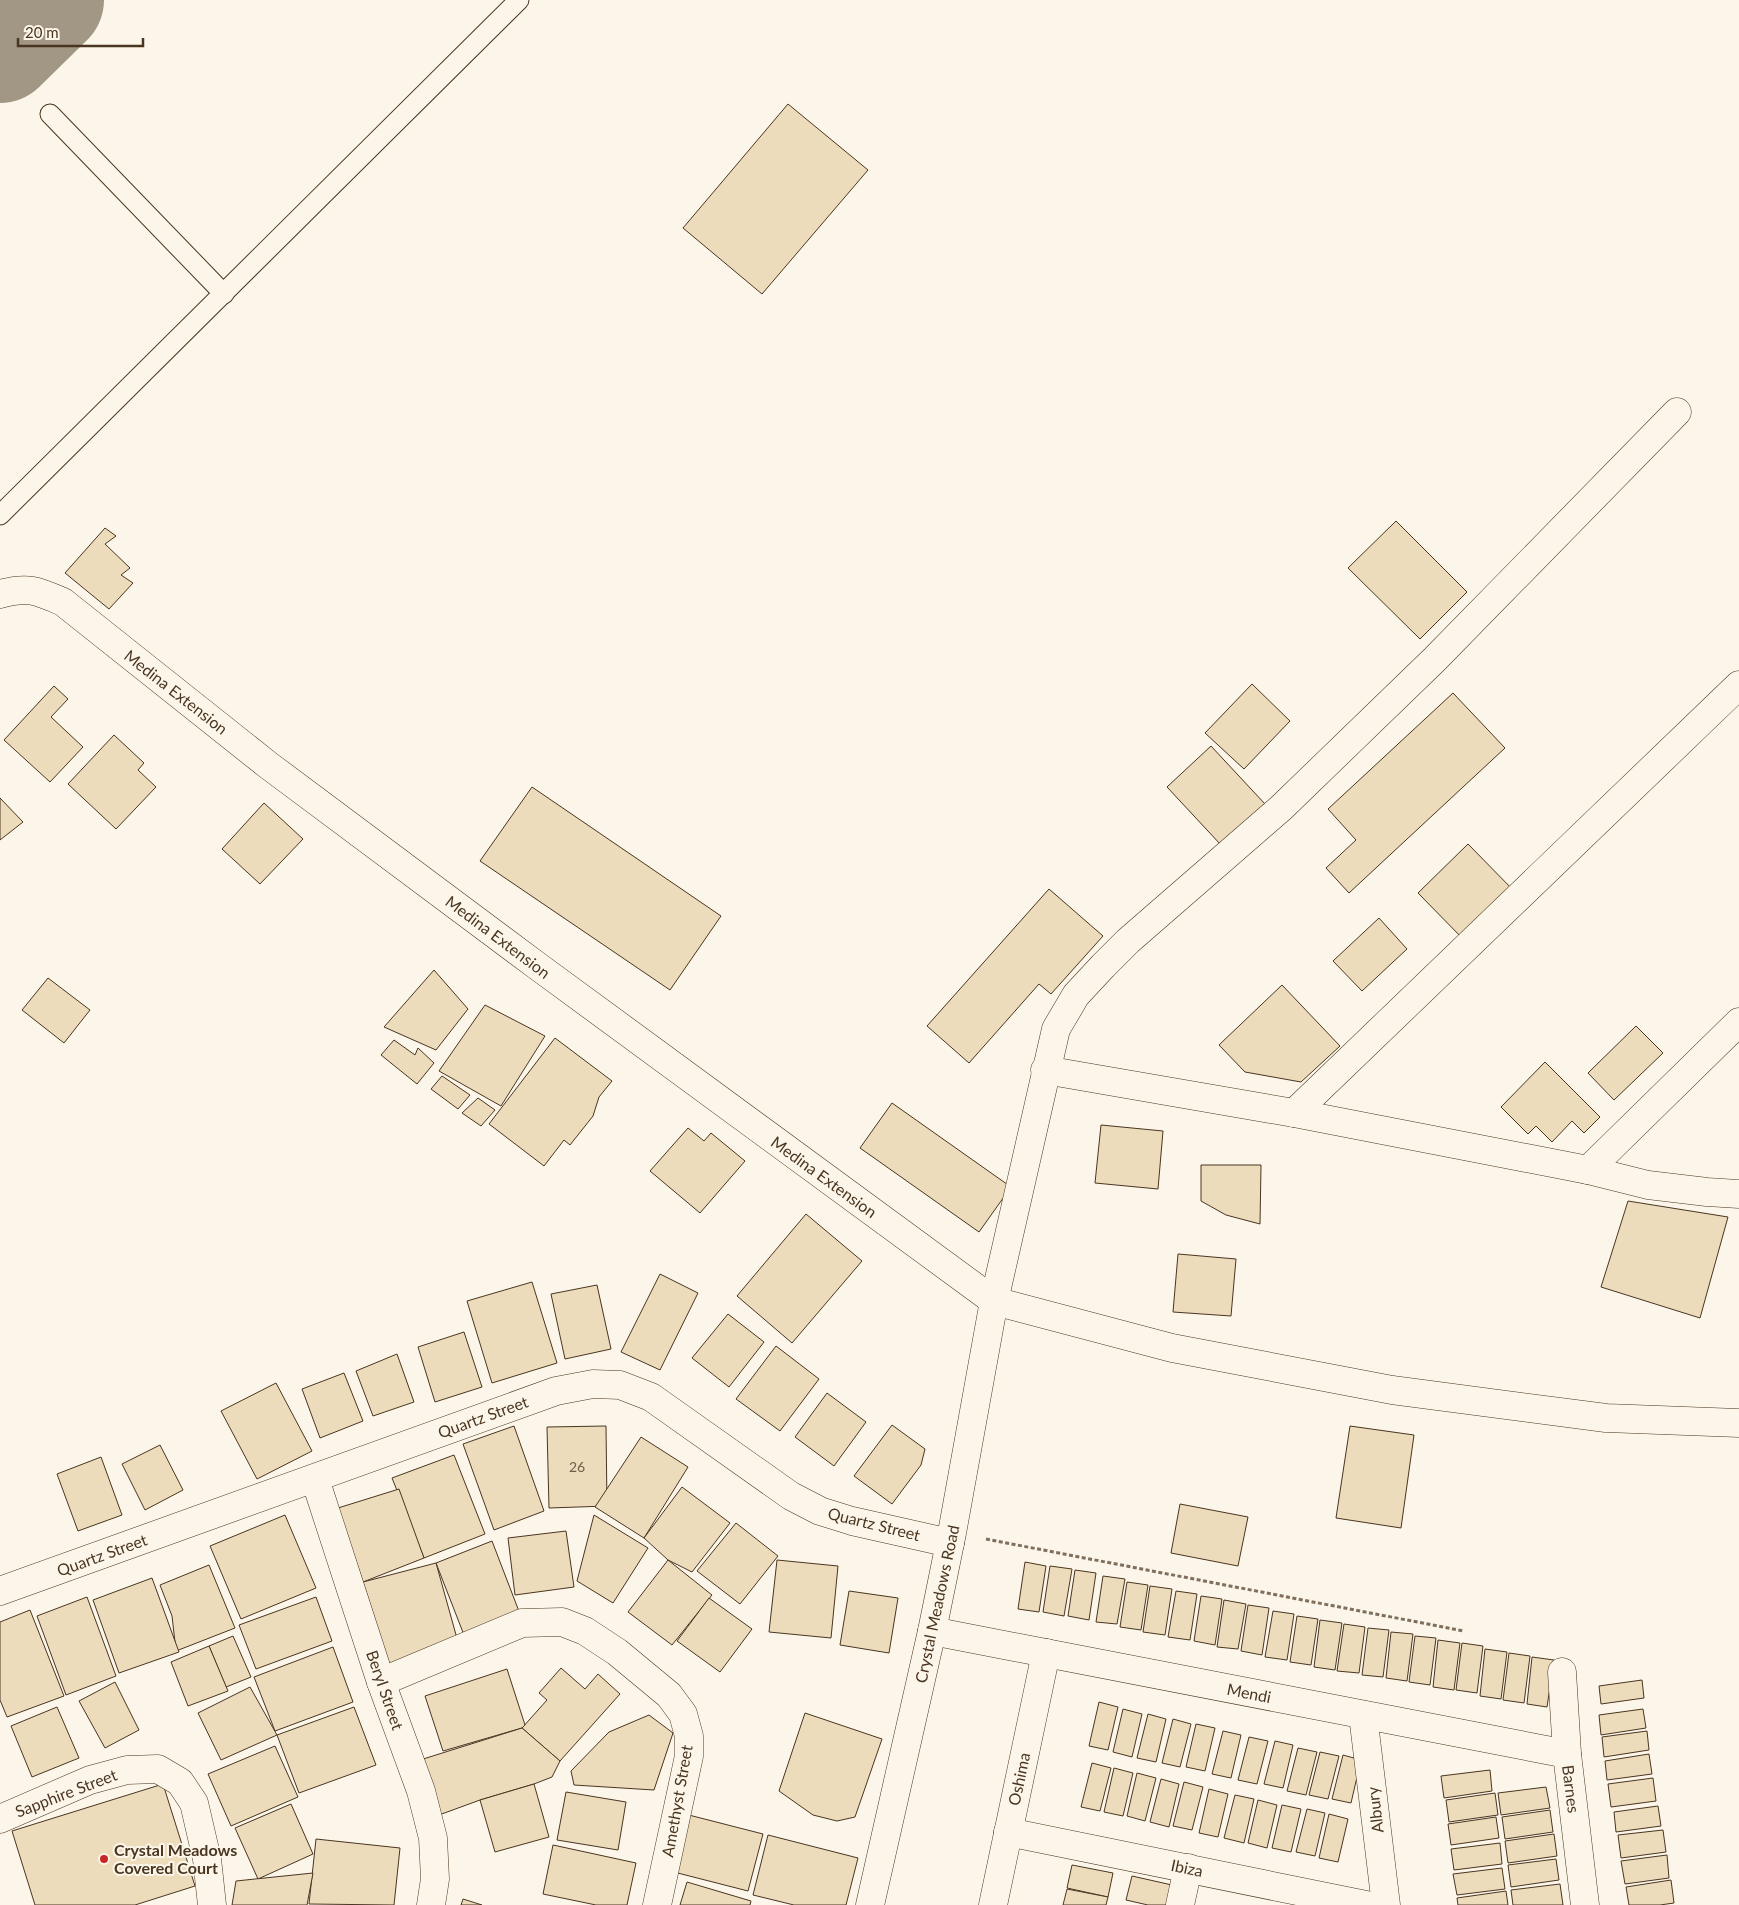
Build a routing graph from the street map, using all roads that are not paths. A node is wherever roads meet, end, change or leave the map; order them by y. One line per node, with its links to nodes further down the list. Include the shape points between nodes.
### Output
1 (519, 0): 3 (lane)
2 (50, 114): 3 (lane)
3 (224, 294): 5 (lane)
4 (1677, 412): 9 (street, Crystal Meadows Road, via 1436,659 1281,808 1103,966 1076,995 1056,1029)
5 (0, 515)
6 (0, 594): 13 (street, Medina Extension, via 35,590 62,602 268,765)
7 (1739, 686): 10 (street)
8 (1739, 1022): 11 (street)
9 (1046, 1070): 10 (street); 13 (street, Crystal Meadows Road)
10 (1294, 1113): 11 (street)
11 (1588, 1170): 12 (street, via 1648,1186)
12 (1739, 1194)
13 (994, 1301): 14 (street, via 1172,1348 1392,1390 1606,1418); 16 (street, Crystal Meadows Road)
14 (1739, 1423)
15 (315, 1479): 16 (street, Quartz Street, via 556,1391 593,1384 620,1385 651,1396 791,1496 820,1511 852,1521); 17 (street, Quartz Street); 21 (street, Beryl Street)
16 (951, 1538): 18 (street, Crystal Meadows Road)
17 (0, 1592)
18 (932, 1631): 19 (street, Mendi); 30 (street, Crystal Meadows Road)
19 (1046, 1653): 22 (street, Mendi); 25 (street, Oshima)
20 (1562, 1672): 23 (street, Barnes)
21 (381, 1682): 28 (street, Beryl Street, via 421,1791 433,1838 435,1879); 29 (street, Amethyst Street, via 522,1623 562,1622 585,1630 617,1652 669,1695 683,1714 688,1736 689,1756)
22 (1363, 1715): 23 (street, Mendi); 34 (street, Albury)
23 (1567, 1754): 35 (street, Barnes)
24 (0, 1819): 27 (street, Sapphire Street, via 90,1780 127,1770 158,1769 180,1782 194,1803 207,1859)
25 (1008, 1832): 26 (street, Ibiza); 31 (street, Oshima)
26 (1188, 1868): 32 (street); 33 (street, Ibiza)
27 (212, 1905)
28 (431, 1905)
29 (657, 1905)
30 (870, 1905)
31 (993, 1905)
32 (1180, 1905)
33 (1366, 1905)
34 (1386, 1905)
35 (1586, 1905)

